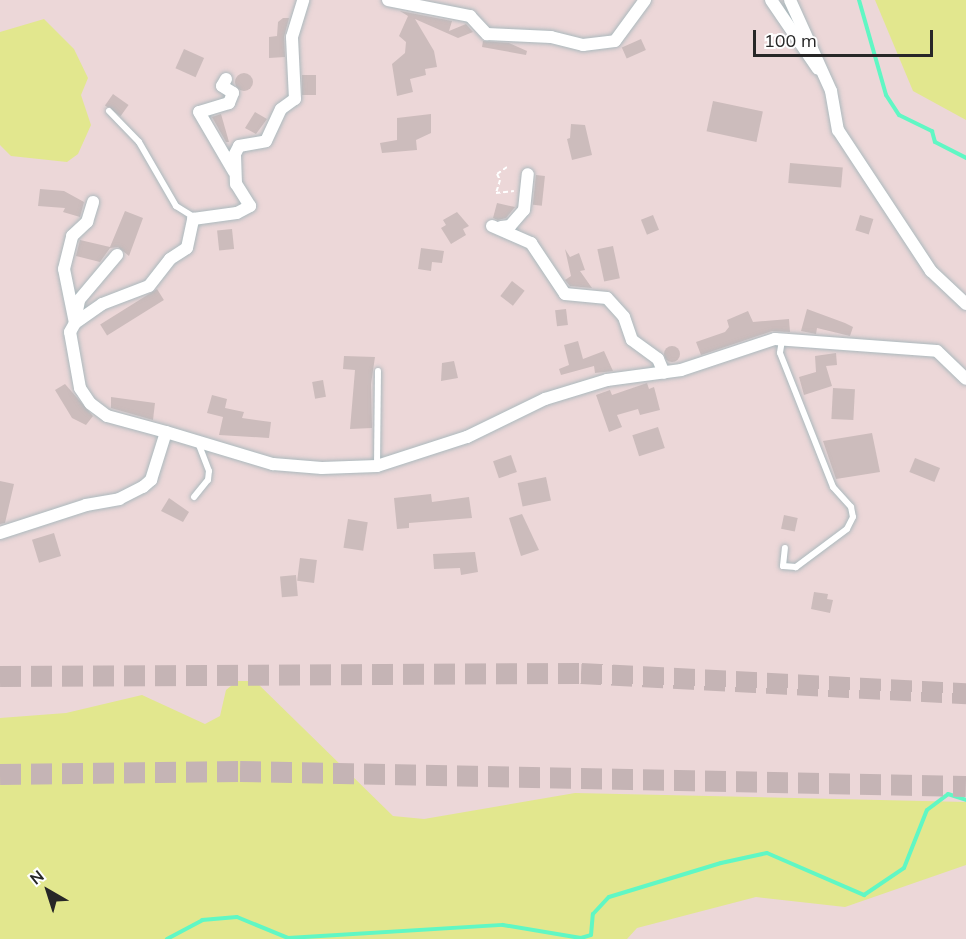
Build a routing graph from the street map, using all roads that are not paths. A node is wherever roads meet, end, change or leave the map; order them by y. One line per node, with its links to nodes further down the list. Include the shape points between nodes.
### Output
1 (303, 0): 9 (street, via 292,37 295,99 280,109 266,141 239,146)
2 (388, 0): 3 (street, via 470,16 487,34 551,37 583,45 615,41)
3 (645, 0)
4 (771, 0): 7 (street)
5 (790, 0): 7 (street)
6 (226, 79): 9 (street, via 222,86 233,93 229,103 199,112)
7 (826, 80): 14 (street, via 838,130 939,282)
8 (109, 111): 12 (lane, via 139,142 176,206)
9 (235, 173): 12 (street, via 240,194 250,206 237,213)
10 (528, 174): 18 (street, via 519,218 497,227 531,243 565,294 607,298 624,316 632,340 658,359)
11 (93, 202): 15 (street, via 87,222 72,236 64,269)
12 (198, 220): 15 (street, via 190,223 188,249 170,260 149,286 102,304)
13 (117, 255): 15 (street, via 79,300)
14 (966, 304)
15 (75, 323): 20 (street, via 70,338 85,398 107,416)
16 (783, 339): 18 (street, via 765,340); 19 (street, via 937,351); 25 (lane, via 780,352 833,487 851,507 853,517 847,529 796,567 783,566)
17 (378, 370): 22 (lane)
18 (664, 373): 22 (street, via 606,380 546,399 466,437)
19 (966, 379)
20 (166, 432): 21 (street); 24 (street, via 151,480 143,488 119,499 86,505)
21 (195, 441): 22 (street, via 273,464 322,468); 23 (lane, via 203,450 209,471 208,480)
22 (377, 466)
23 (194, 497)
24 (0, 533)
25 (785, 548)

